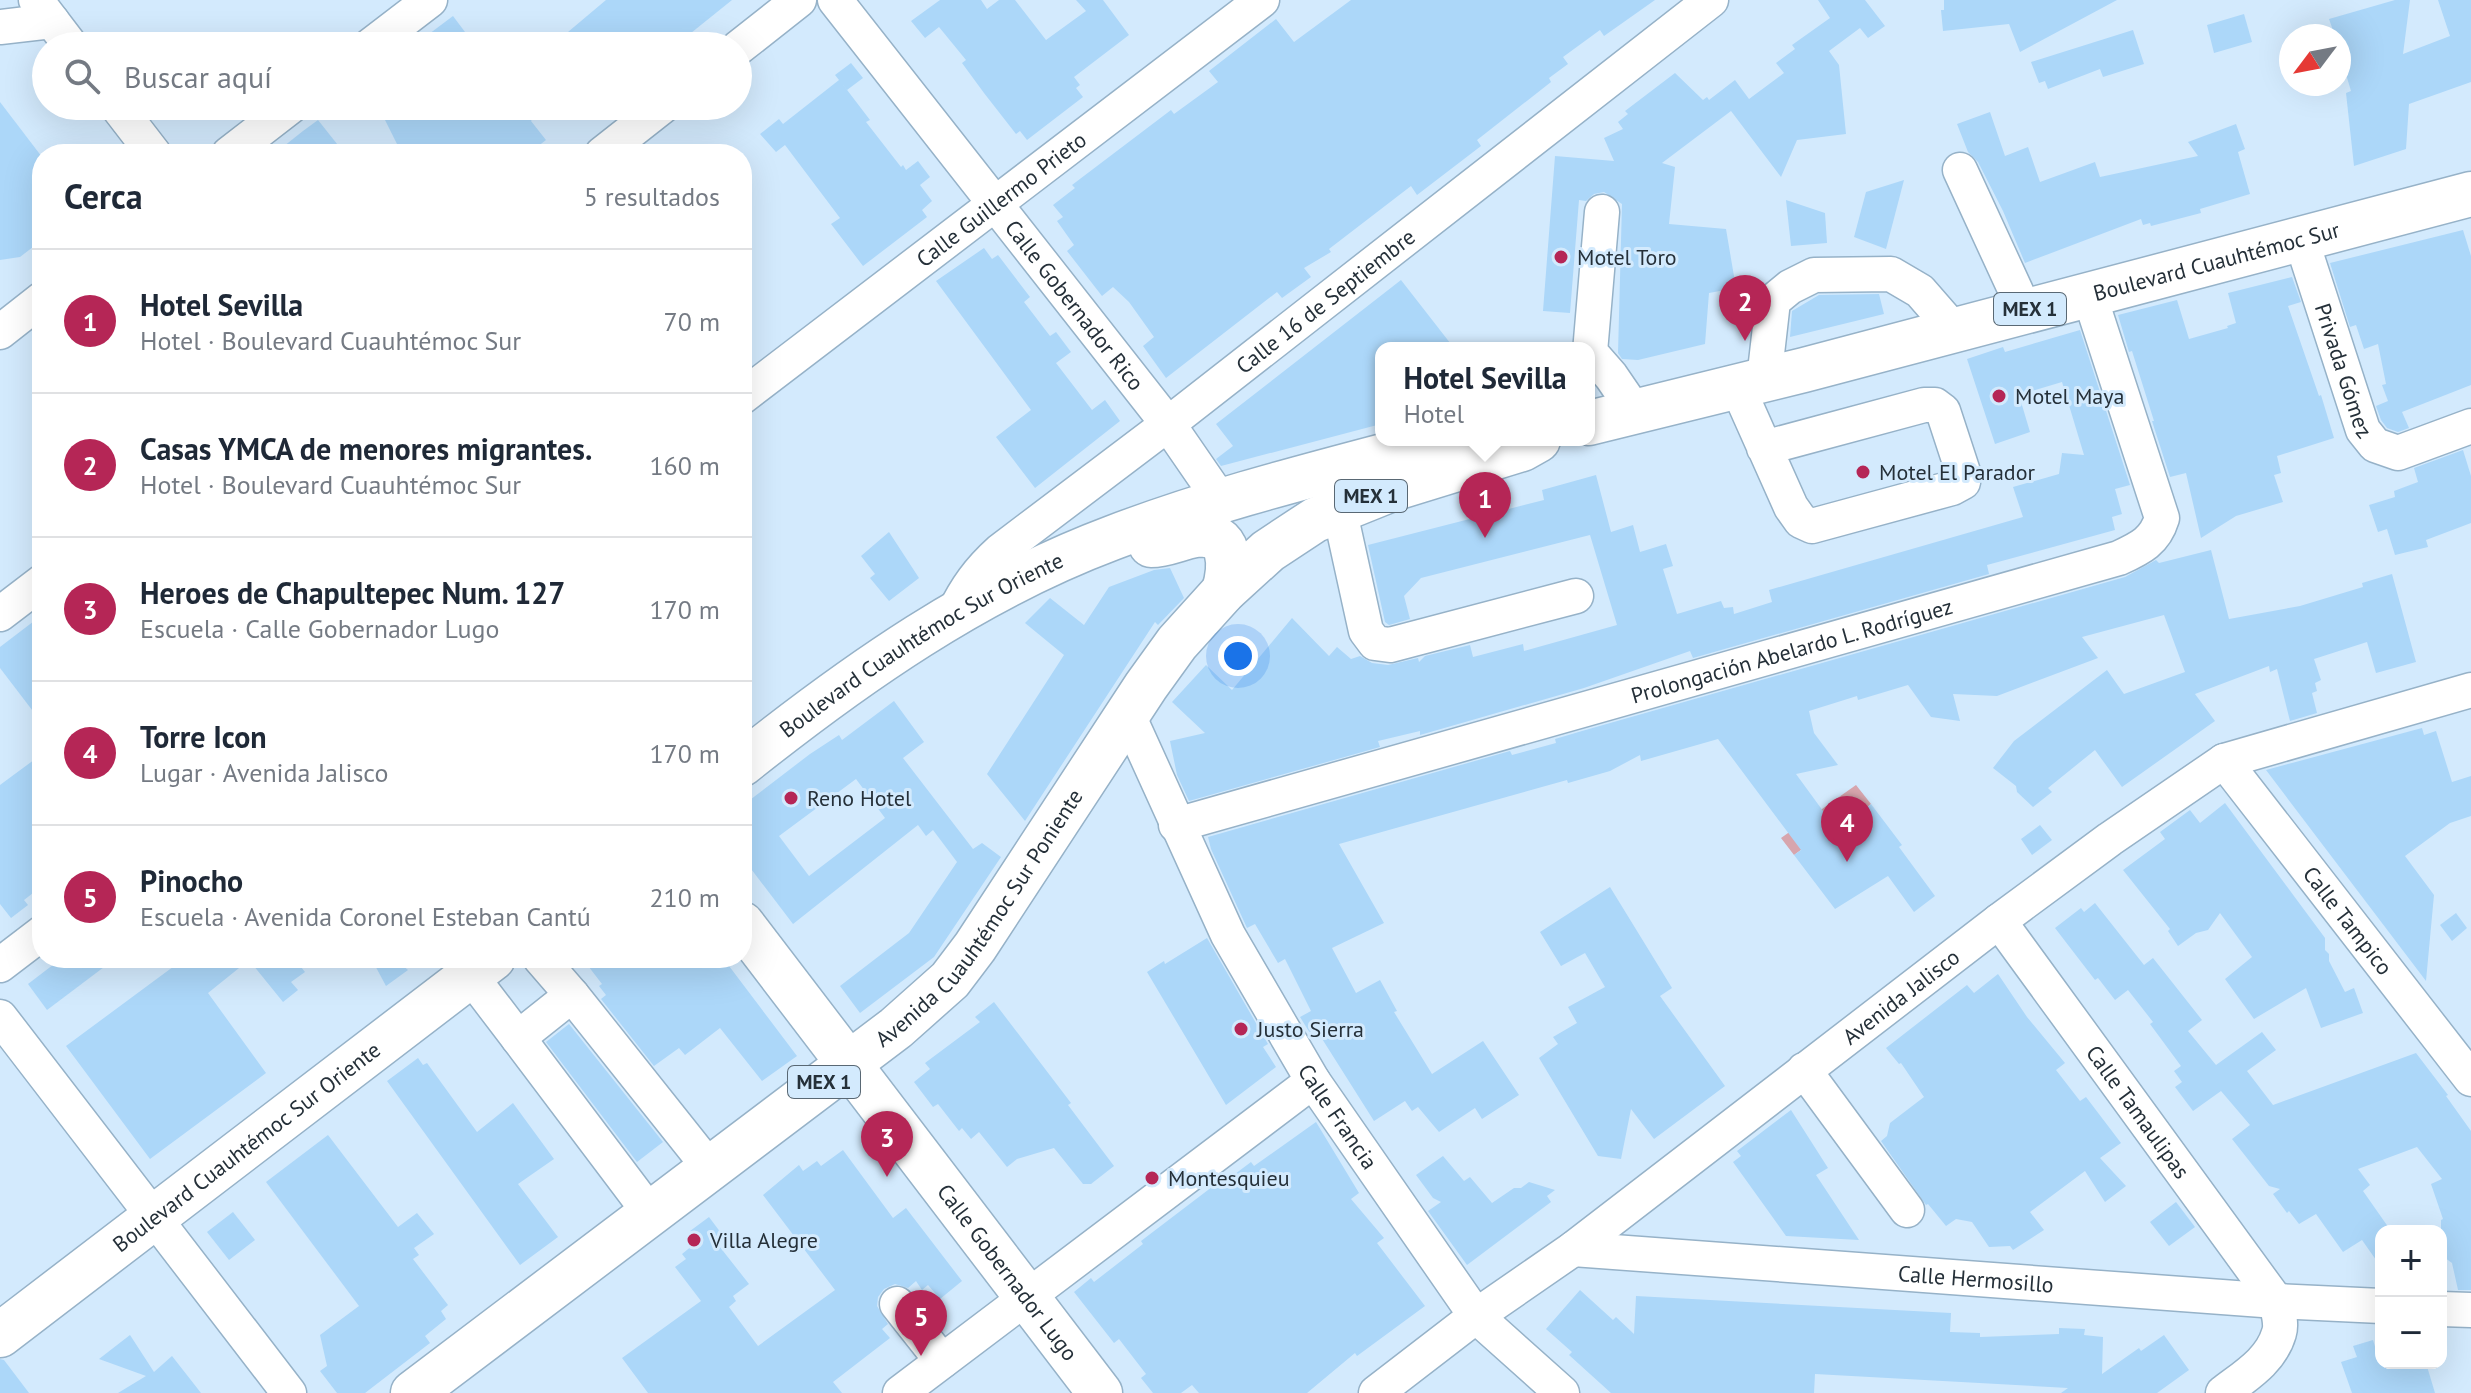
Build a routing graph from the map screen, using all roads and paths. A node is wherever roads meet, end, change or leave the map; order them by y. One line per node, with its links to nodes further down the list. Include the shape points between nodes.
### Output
1 (430, 0): 8 (street)
2 (799, 0): 9 (street)
3 (835, 0): 18 (street, Calle Gobernador Rico)
4 (1262, 0): 18 (street, Calle Guillermo Prieto)
5 (1711, 0): 32 (street, Calle 16 de Septiembre)
6 (53, 22): 7 (street)
7 (0, 27)
8 (388, 32)
9 (752, 37)
10 (128, 120): 13 (street)
11 (273, 120): 14 (street)
12 (645, 120): 15 (street)
13 (146, 144)
14 (242, 144)
15 (615, 144)
16 (1960, 170): 23 (street)
17 (2471, 194): 20 (main road, Boulevard Cuauhtémoc Sur / MEX 1)
18 (995, 203): 29 (street, Calle Guillermo Prieto); 32 (street, Calle Gobernador Rico)
19 (1602, 212): 26 (street)
20 (2301, 239): 21 (main road, Boulevard Cuauhtémoc Sur / MEX 1); 33 (street, Privada Gómez, via 2363,430 2375,445 2398,453)
21 (2089, 294): 23 (main road, Boulevard Cuauhtémoc Sur / MEX 1); 49 (street, Prolongación Abelardo L. Rodríguez, via 2162,518 2145,546 2074,571)
22 (32, 307): 25 (street)
23 (2025, 311): 24 (main road, Boulevard Cuauhtémoc Sur / MEX 1)
24 (1954, 330): 28 (main road, Boulevard Cuauhtémoc Sur / MEX 1); 28 (street, via 1920,291 1891,274 1814,275 1773,301)
25 (0, 332)
26 (1591, 342)
27 (1595, 358): 30 (street)
28 (1750, 383): 30 (main road, Boulevard Cuauhtémoc Sur / MEX 1); 36 (street)
29 (752, 389)
30 (1635, 411): 31 (main road, Boulevard Cuauhtémoc Sur / MEX 1)
31 (1595, 421)
32 (1168, 424): 37 (street, Calle Gobernador Rico); 43 (street, Calle 16 de Septiembre, via 979,569)
33 (2471, 426)
34 (1421, 446): 37 (main road, MEX 1)
35 (1527, 446): 38 (main road, MEX 1)
36 (1764, 448): 36 (street, via 1791,507 1812,526 1963,482 1943,411 1935,405)
37 (1221, 501): 39 (main road, MEX 1)
38 (1339, 508): 41 (main road, MEX 1, via 1280,542); 42 (street, via 1366,631 1375,643 1390,645)
39 (1110, 538): 41 (main road, via 1140,546 1211,536 1224,545 1230,559); 43 (main road, Boulevard Cuauhtémoc Sur Oriente / MEX 1)
40 (32, 590): 44 (street)
41 (1224, 591): 46 (main road, Avenida Cuauhtémoc Sur Poniente / MEX 1, via 1177,643)
42 (1576, 596)
43 (954, 613): 47 (main road, Boulevard Cuauhtémoc Sur Oriente / MEX 1)
44 (0, 614)
45 (2471, 690): 48 (street, Avenida Jalisco)
46 (1128, 715): 49 (street, Calle Francia); 60 (main road, Avenida Cuauhtémoc Sur Poniente / MEX 1, via 950,980)
47 (752, 756)
48 (2224, 761): 50 (street, Avenida Jalisco); 62 (street, Calle Tampico)
49 (1176, 825): 63 (street, Calle Francia, via 1228,935)
50 (1999, 921): 61 (street, Avenida Jalisco); 70 (street, Calle Tamaulipas)
51 (752, 937): 60 (main road, Calle Gobernador Lugo)
52 (32, 941): 53 (street)
53 (0, 965)
54 (480, 968): 67 (main road, Boulevard Cuauhtémoc Sur Oriente)
55 (482, 968): 59 (street)
56 (549, 968): 57 (street)
57 (572, 995): 59 (street); 64 (street)
58 (0, 1017): 67 (street)
59 (518, 1038): 66 (street)
60 (849, 1064): 64 (main road, Avenida Cuauhtémoc Sur Poniente / MEX 1); 69 (main road, Calle Gobernador Lugo)
61 (1804, 1070): 65 (street); 68 (street, Avenida Jalisco)
62 (2471, 1079)
63 (1313, 1081): 69 (street); 75 (street, Calle Francia)
64 (709, 1167): 66 (main road, Avenida Cuauhtémoc Sur Poniente / MEX 1)
65 (1907, 1210)
66 (650, 1213): 79 (main road, Avenida Cuauhtémoc Sur Poniente / MEX 1)
67 (154, 1216): 76 (main road, Boulevard Cuauhtémoc Sur Oriente); 78 (street)
68 (1573, 1249): 70 (street, Calle Hermosillo); 75 (street, Avenida Jalisco)
69 (1026, 1297): 77 (street); 81 (main road, Calle Gobernador Lugo)
70 (2276, 1301): 72 (street, Calle Hermosillo); 84 (street, via 2280,1331 2271,1350)
71 (897, 1304): 77 (street)
72 (2375, 1306)
73 (2447, 1309): 74 (street)
74 (2471, 1310)
75 (1476, 1316): 82 (street, Avenida Jalisco); 83 (street, Calle Francia)
76 (0, 1335)
77 (942, 1361): 80 (street)
78 (289, 1393)
79 (413, 1393)
80 (900, 1393)
81 (1100, 1393)
82 (1376, 1393)
83 (1562, 1393)
84 (2223, 1393)

